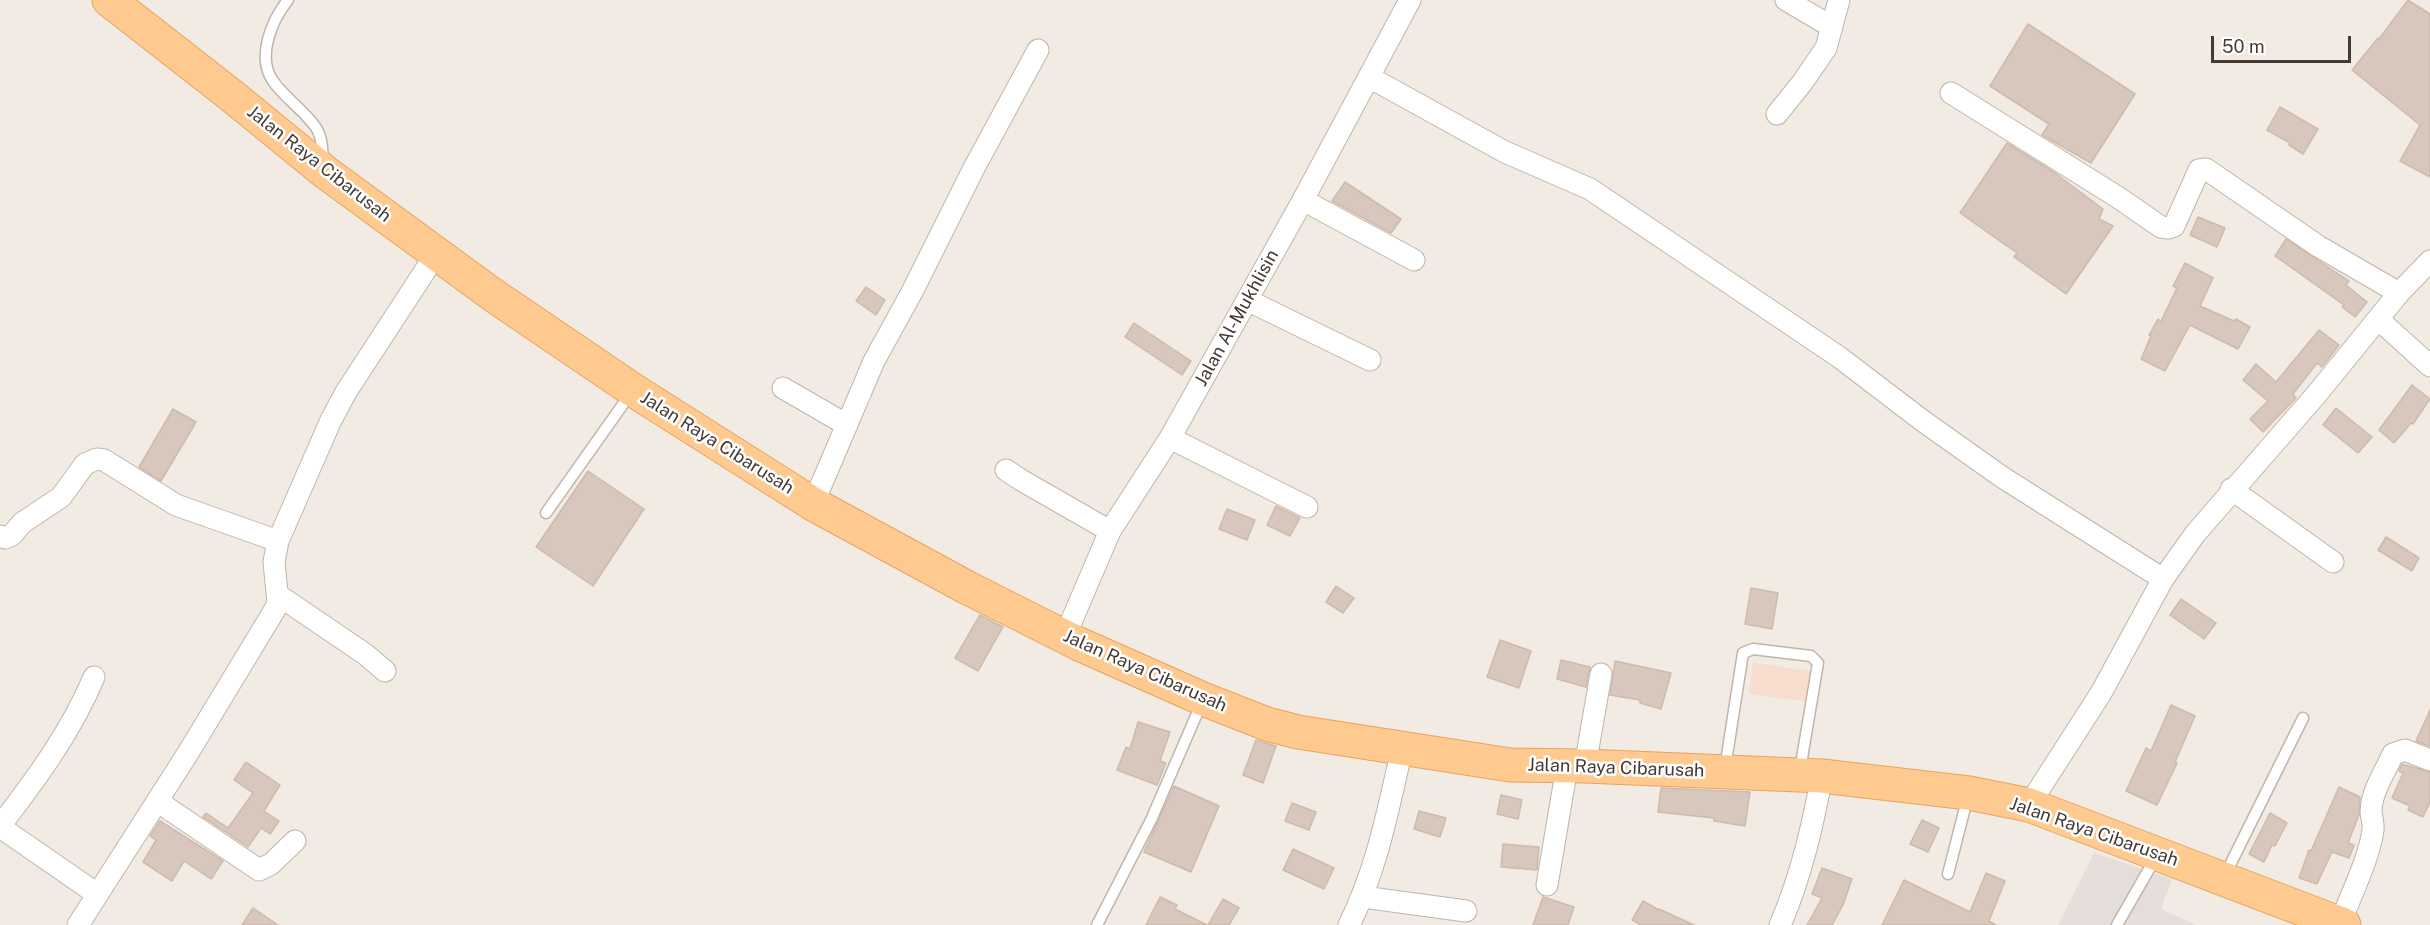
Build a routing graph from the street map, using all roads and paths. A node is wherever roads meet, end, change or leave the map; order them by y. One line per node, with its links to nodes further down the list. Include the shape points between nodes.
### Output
1 (109, 0): 11 (main road, Jalan Raya Cibarusah)
2 (288, 0): 11 (lane, via 278,12 266,45 267,68 272,80 314,125 321,138)
3 (1410, 0): 8 (street, Jalan Al-Mukhlisin)
4 (1786, 0): 6 (street)
5 (1839, 0): 6 (street)
6 (1832, 27): 10 (street, via 1826,48)
7 (1038, 50): 23 (street, via 874,361)
8 (1369, 77): 12 (street, Jalan Al-Mukhlisin); 34 (street, via 1505,152 1590,189 1839,357 2002,477)
9 (1951, 93): 16 (street, via 2161,227 2174,226 2199,170 2206,169 2318,246)
10 (1777, 114)
11 (325, 172): 13 (main road, Jalan Raya Cibarusah)
12 (1303, 200): 14 (street); 17 (street, Jalan Al-Mukhlisin)
13 (436, 254): 22 (main road, Jalan Raya Cibarusah); 32 (street, via 339,404)
14 (1414, 260)
15 (2430, 261): 16 (street)
16 (2399, 293): 18 (street)
17 (1247, 300): 19 (street); 24 (street, Jalan Al-Mukhlisin)
18 (2378, 319): 20 (street); 26 (street)
19 (1370, 360)
20 (2430, 366)
21 (783, 388): 23 (street)
22 (633, 390): 27 (main road, Jalan Raya Cibarusah); 29 (lane)
23 (847, 425): 27 (street)
24 (1170, 438): 28 (street); 30 (street, Jalan Al-Mukhlisin)
25 (1006, 470): 30 (street)
26 (2231, 489): 33 (street); 34 (street)
27 (813, 504): 36 (main road, Jalan Raya Cibarusah)
28 (1307, 507)
29 (546, 513)
30 (1110, 531): 36 (street, Jalan Al-Mukhlisin)
31 (0, 536): 32 (street, via 12,535 22,523 61,497 85,464 97,459 176,505)
32 (278, 541): 35 (street, via 274,562)
33 (2333, 562)
34 (2163, 579): 49 (street, via 2101,693)
35 (278, 595): 37 (street); 48 (street, via 274,611)
36 (1065, 636): 40 (main road, Jalan Raya Cibarusah)
37 (385, 671)
38 (1601, 674): 44 (street)
39 (94, 678): 50 (street, via 67,733)
40 (1203, 699): 42 (main road, Jalan Raya Cibarusah, via 1276,727); 61 (lane, via 1151,820)
41 (2303, 718): 54 (lane)
42 (1402, 749): 44 (main road, Jalan Raya Cibarusah, via 1510,765); 57 (street, via 1379,849)
43 (2430, 760): 59 (street, via 2405,750 2393,754 2371,811 2374,828 2368,849)
44 (1576, 766): 45 (main road, Jalan Raya Cibarusah); 55 (street)
45 (1725, 771): 46 (main road, Jalan Raya Cibarusah); 46 (lane, via 1743,653 1752,649 1811,656 1818,663)
46 (1811, 776): 47 (main road, Jalan Raya Cibarusah); 63 (street, via 1807,852)
47 (1969, 793): 49 (main road, Jalan Raya Cibarusah); 53 (lane)
48 (157, 801): 51 (street, via 259,870); 56 (street)
49 (2030, 805): 52 (main road, Jalan Raya Cibarusah)
50 (0, 827): 56 (street)
51 (295, 842)
52 (2154, 861): 54 (main road, Jalan Raya Cibarusah); 64 (lane)
53 (1948, 874)
54 (2223, 878): 59 (main road, Jalan Raya Cibarusah)
55 (1547, 885)
56 (97, 894): 60 (street)
57 (1363, 897): 58 (street); 62 (street)
58 (1466, 910)
59 (2331, 923)
60 (78, 925)
61 (1097, 925)
62 (1349, 925)
63 (1780, 925)
64 (2117, 925)

